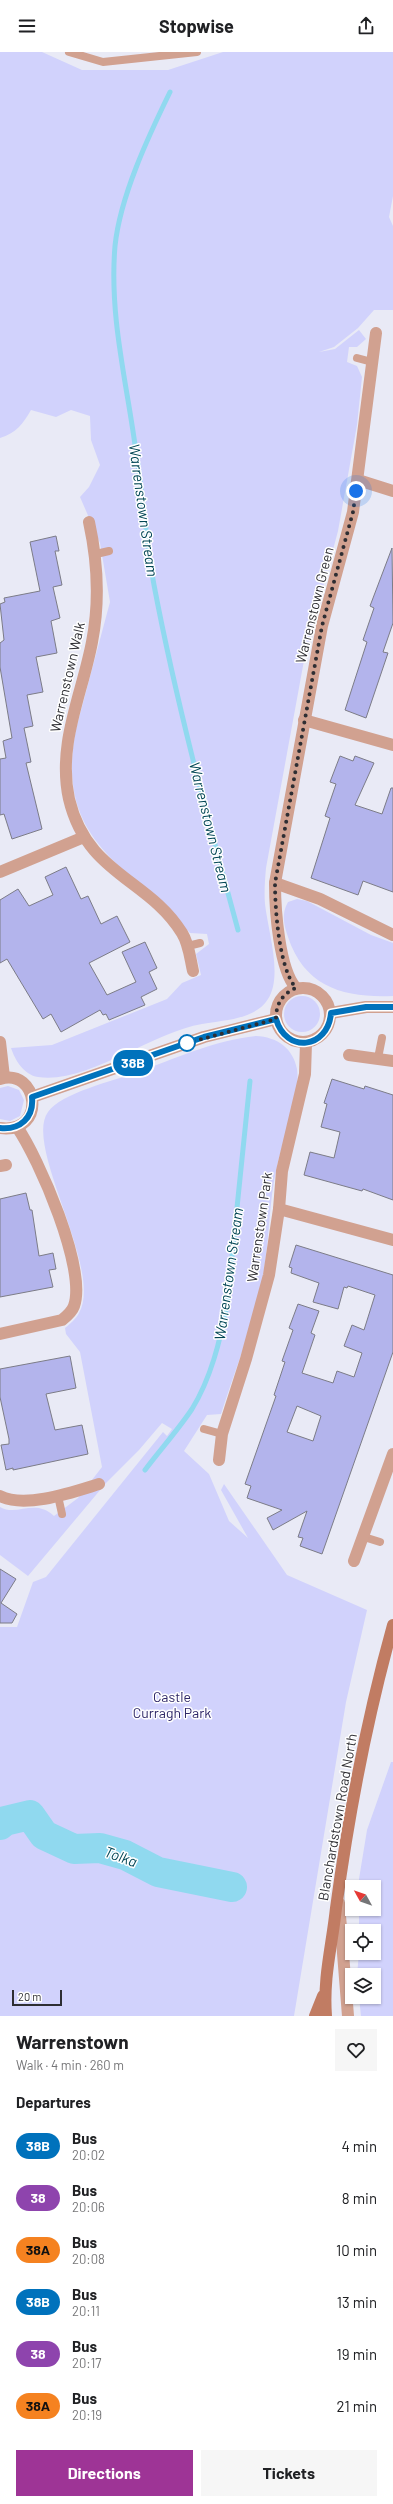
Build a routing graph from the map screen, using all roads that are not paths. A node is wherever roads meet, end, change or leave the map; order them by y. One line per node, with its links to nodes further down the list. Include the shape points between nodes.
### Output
1 (69, 52): 2 (lane, via 103,62)
2 (197, 52)
3 (376, 333): 5 (street, Warrenstown Green)
4 (357, 358): 5 (lane)
5 (372, 362): 6 (street, Warrenstown Green)
6 (358, 480): 7 (street); 11 (street, Warrenstown Green, via 353,512 322,624)
7 (393, 491)
8 (89, 522): 10 (street, Warrenstown Walk)
9 (109, 550): 10 (lane)
10 (96, 554): 13 (street, Warrenstown Walk, via 97,618 71,723 65,772 70,802)
11 (304, 720): 12 (street); 15 (street, Warrenstown Green)
12 (393, 745)
13 (84, 837): 14 (street); 18 (street, Warrenstown Walk, via 107,865 175,922)
14 (0, 872)
15 (275, 883): 16 (street, via 320,899); 20 (street, Warrenstown Green, via 277,926 287,969)
16 (393, 936)
17 (200, 943): 18 (lane)
18 (188, 946): 19 (street, Warrenstown Walk)
19 (193, 971)
20 (296, 988): 22 (street, via 306,988 319,993 328,1004); 23 (street, via 278,1003)
21 (393, 1007): 22 (street, via 366,1007)
22 (331, 1013): 26 (street, via 322,1036)
23 (276, 1019): 26 (street, via 278,1027 286,1037); 31 (street, via 204,1037)
24 (382, 1038): 28 (lane)
25 (0, 1042): 30 (street)
26 (306, 1042): 34 (street, Warrenstown Park, via 305,1074 282,1171)
27 (349, 1055): 28 (street)
28 (378, 1058): 29 (street)
29 (393, 1061)
30 (2, 1078): 31 (street, via 12,1078 25,1084)
31 (32, 1097): 32 (street, via 32,1112)
32 (17, 1127): 33 (street); 36 (street, via 38,1162 54,1202 72,1267 75,1300 70,1313 62,1320)
33 (0, 1128)
34 (279, 1209): 35 (street); 38 (street, Warrenstown Park, via 269,1275)
35 (393, 1240)
36 (0, 1334)
37 (204, 1428): 38 (lane)
38 (222, 1434): 40 (street, Warrenstown Park)
39 (393, 1454): 45 (street)
40 (219, 1460)
41 (99, 1484): 42 (street)
42 (58, 1496): 43 (street, via 16,1501); 44 (lane)
43 (3, 1498)
44 (62, 1514)
45 (364, 1537): 46 (lane); 47 (street)
46 (380, 1542)
47 (354, 1562)
48 (393, 1625): 49 (main road, Blanchardstown Road North, via 360,1760)
49 (338, 1888): 50 (main road, Blanchardstown Road North); 53 (street)
50 (324, 1994): 51 (main road); 52 (main road, Blanchardstown Road North)
51 (315, 2016)
52 (326, 2016)
53 (348, 2016)

